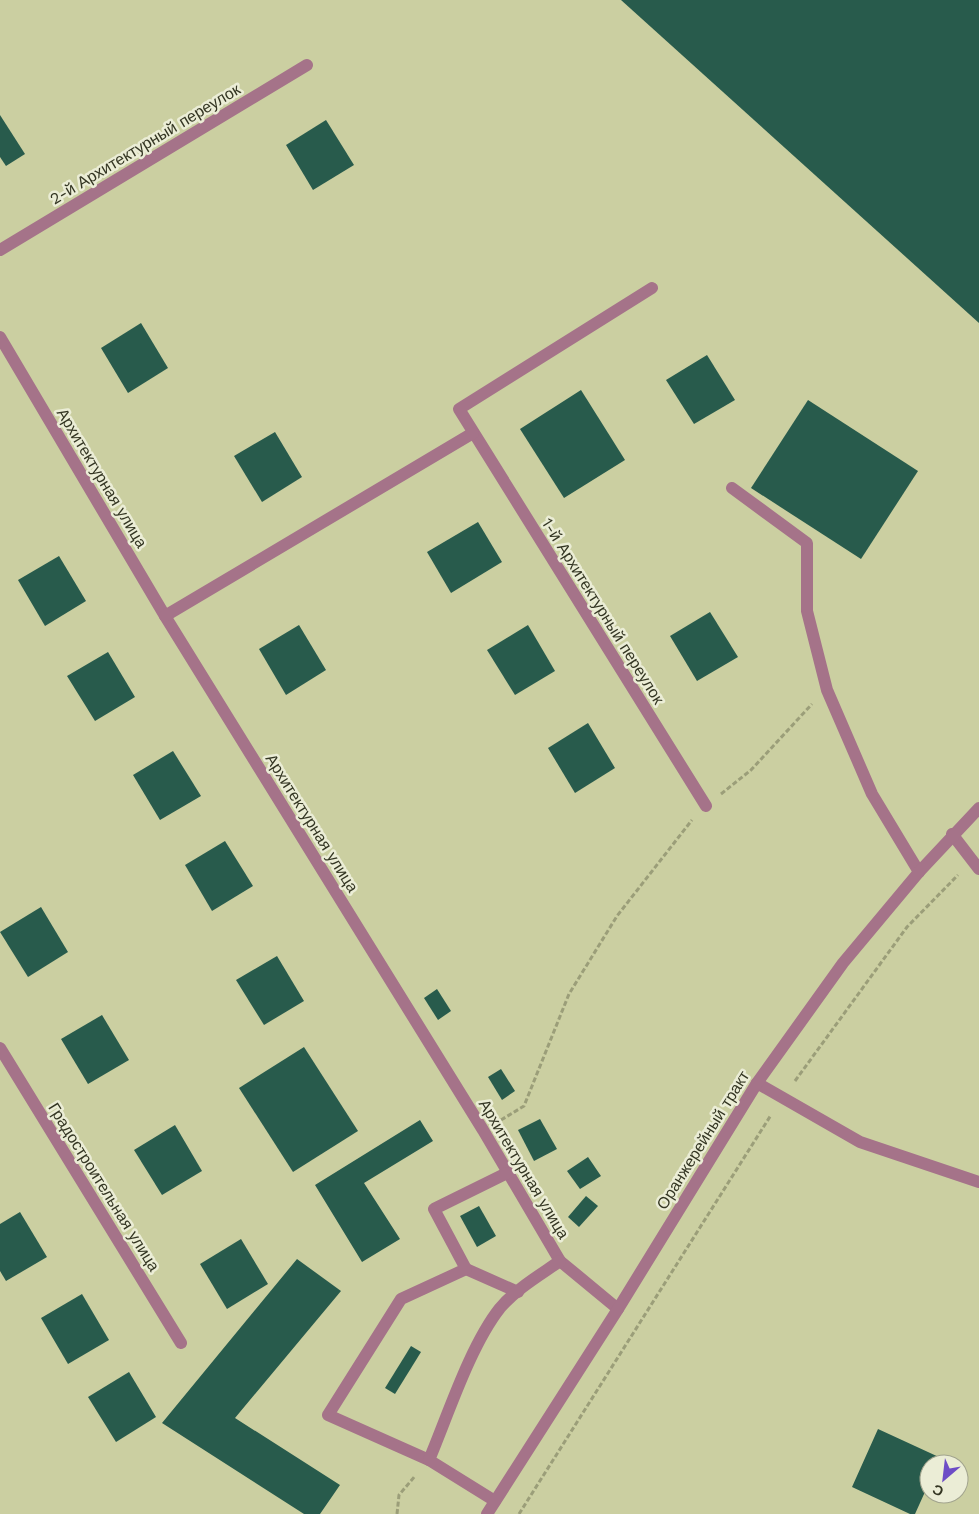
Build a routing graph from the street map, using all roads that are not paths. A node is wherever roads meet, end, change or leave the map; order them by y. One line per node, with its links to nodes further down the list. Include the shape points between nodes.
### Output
1 (307, 65): 2 (street, 2-й Архитектурный переулок)
2 (0, 250)
3 (652, 288): 5 (street, 1-й Архитектурный переулок, via 459,409)
4 (0, 337): 7 (street, Архитектурная улица)
5 (473, 432): 7 (street); 8 (street, 1-й Архитектурный переулок)
6 (732, 488): 12 (street, via 807,543 807,611 827,690 872,794)
7 (165, 616): 15 (street, Архитектурная улица)
8 (706, 806)
9 (979, 808): 10 (street, Оранжерейный тракт)
10 (952, 834): 11 (street); 12 (street, Оранжерейный тракт)
11 (976, 864)
12 (919, 872): 14 (street, Оранжерейный тракт, via 843,963)
13 (0, 1048): 21 (street, Градостроительная улица)
14 (757, 1083): 16 (street, via 860,1142); 20 (street, Оранжерейный тракт)
15 (507, 1173): 17 (street, Архитектурная улица); 18 (street, via 434,1209)
16 (979, 1182)
17 (560, 1261): 19 (street); 20 (street, Архитектурная улица)
18 (466, 1268): 19 (street); 22 (street, via 401,1299 328,1416)
19 (518, 1292): 22 (street, via 501,1308 480,1338)
20 (618, 1309): 23 (street, Оранжерейный тракт)
21 (181, 1343)
22 (429, 1460): 23 (street)
23 (495, 1501): 24 (street, Оранжерейный тракт)
24 (487, 1514)

